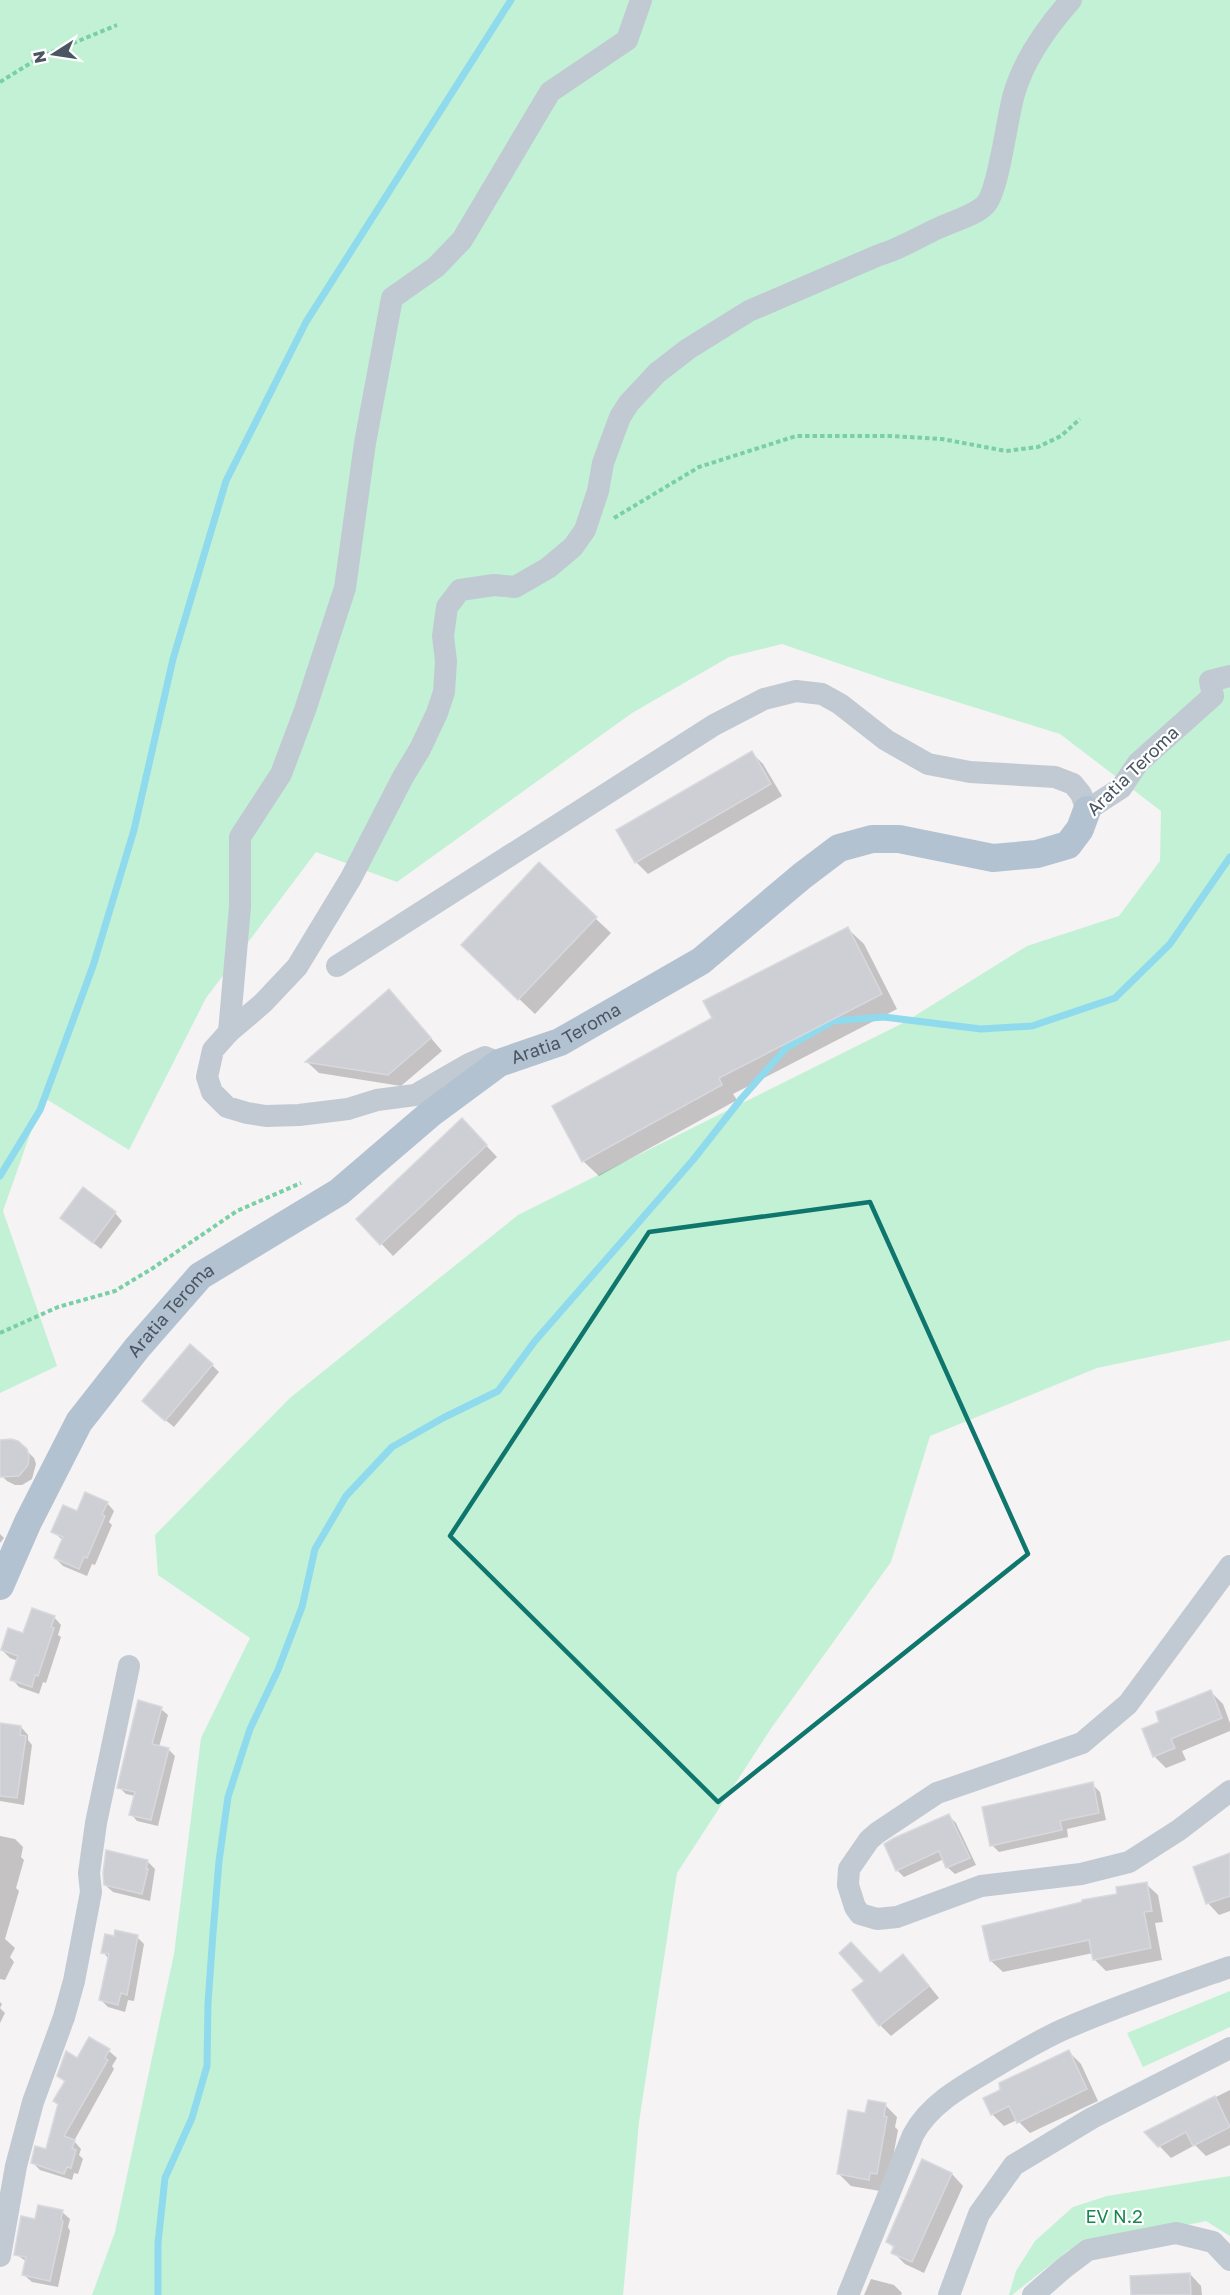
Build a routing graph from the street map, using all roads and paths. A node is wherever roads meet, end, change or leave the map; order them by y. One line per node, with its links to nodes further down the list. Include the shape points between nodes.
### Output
1 (640, 0): 10 (street, via 627,40 550,92 462,240 436,267 392,298 365,443 345,588 281,774 240,837 240,907)
2 (1071, 0): 6 (street, via 1034,51 1015,90 999,171 986,203 969,216 897,250 749,311 657,373 620,417)
3 (117, 25): 4 (path, via 42,56)
4 (0, 82)
5 (1080, 419): 6 (path, via 1061,436 1038,447 1006,451 932,438 796,436 699,467 610,520)
6 (585, 530): 10 (street, via 573,548 515,587 494,585 460,590 447,607 444,692 420,749 351,878 297,967)
7 (1230, 676): 8 (street, Aratia Teroma, via 1210,681 1213,696 1138,763 1121,788)
8 (1087, 810): 9 (street, via 1073,784 1055,777 970,772 928,764 886,740 822,694 796,692 765,699 714,725); 11 (main road, Aratia Teroma, via 1068,845 1037,854 993,858 899,839 872,839 839,848 701,961 560,1042)
9 (337, 966)
10 (229, 1032): 11 (street, via 213,1050 207,1077 212,1092 227,1107 266,1116 348,1109 415,1095 485,1057)
11 (499, 1064): 15 (main road, Aratia Teroma, via 430,1114 339,1192 200,1276 136,1348 79,1422)
12 (303, 1182): 13 (path, via 237,1211 115,1291 58,1307)
13 (0, 1333)
14 (1230, 1566): 17 (street, via 1120,1711 1082,1743 928,1798 869,1840 849,1869 849,1892 860,1914 887,1918 981,1886 1081,1874 1129,1862)
15 (0, 1586)
16 (129, 1666): 20 (street, via 96,1823 89,1873 92,1892 74,1981 33,2102)
17 (1230, 1791)
18 (1230, 1967): 22 (street, via 1059,2031 939,2104 917,2126)
19 (1230, 2048): 23 (street, via 1092,2118 1014,2165 979,2214)
20 (0, 2256)
21 (1230, 2260): 24 (street, via 1213,2242 1176,2233 1088,2250)
22 (848, 2295)
23 (948, 2295)
24 (1033, 2295)

